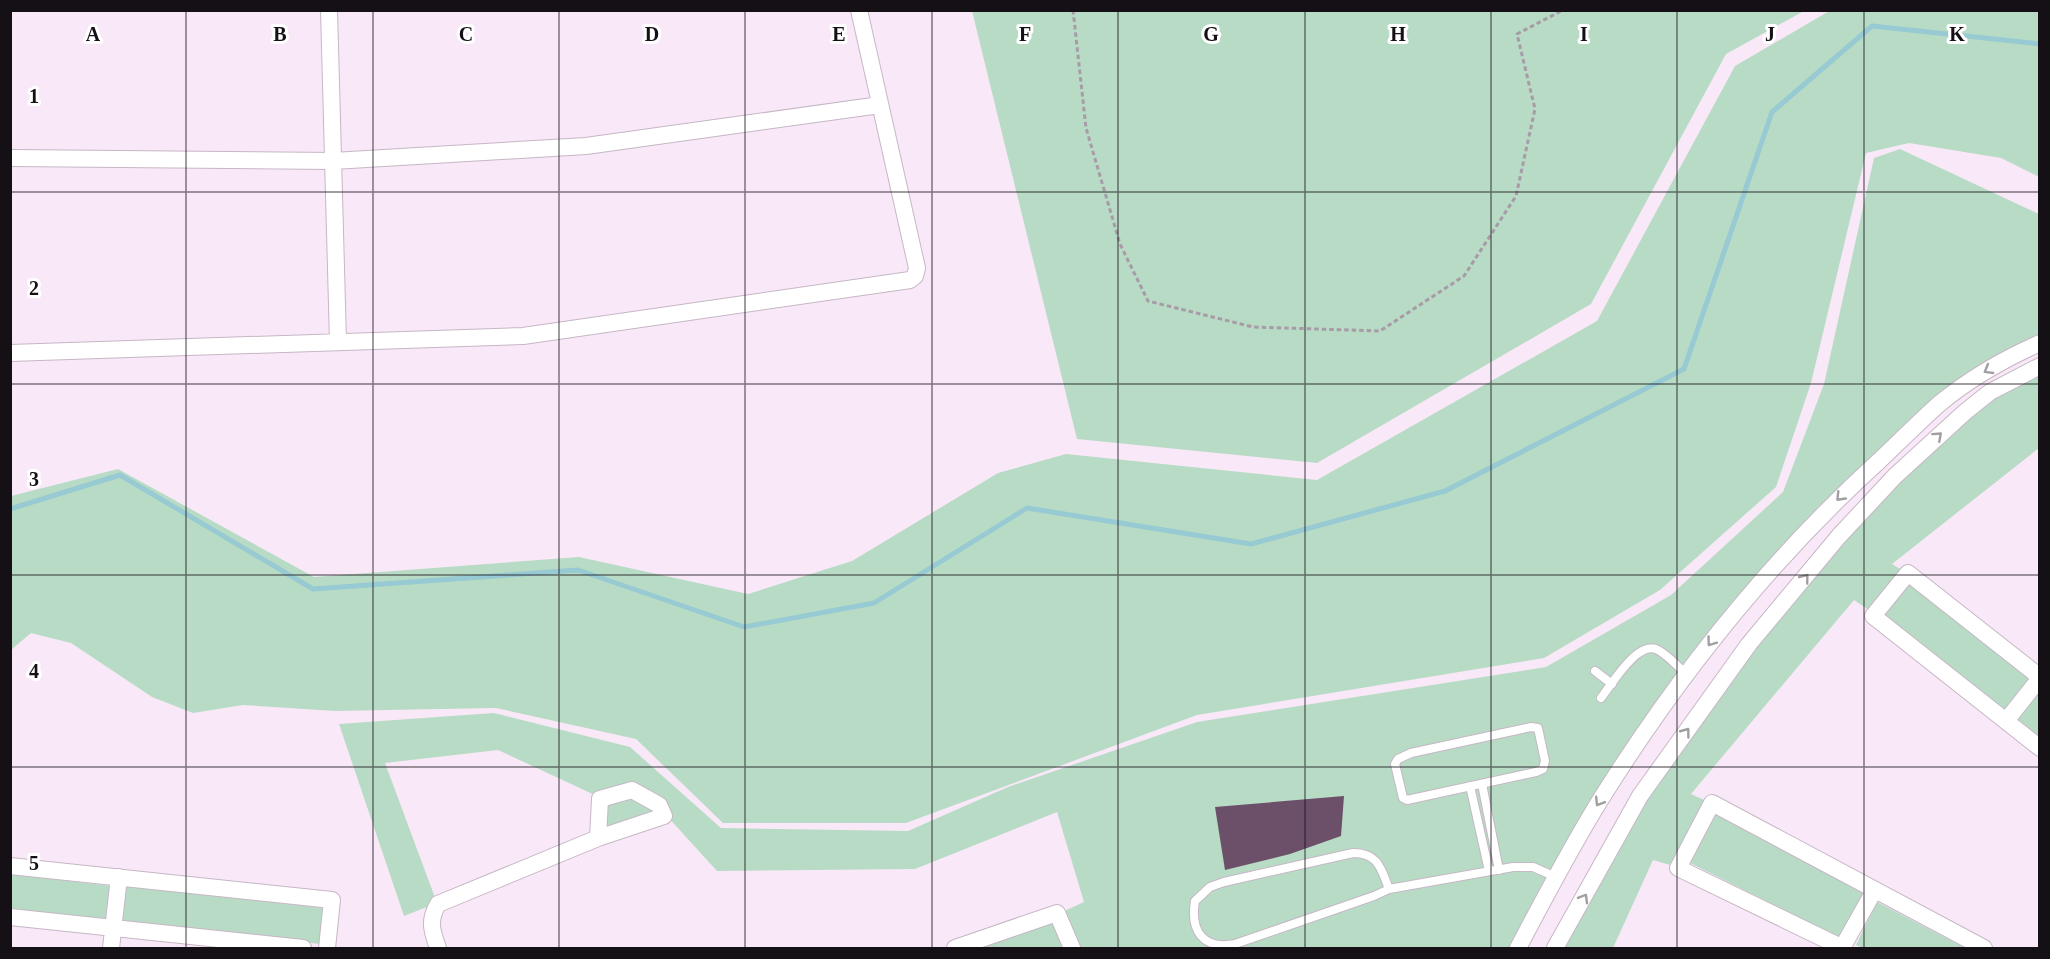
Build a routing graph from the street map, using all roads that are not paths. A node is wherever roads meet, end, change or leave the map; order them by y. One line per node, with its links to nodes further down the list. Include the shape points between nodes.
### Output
1 (329, 10): 5 (street)
2 (859, 10): 3 (street)
3 (880, 105): 5 (street, via 585,146); 6 (street, via 917,268 910,280 523,336)
4 (10, 158): 5 (street)
5 (333, 161): 6 (street)
6 (338, 342): 8 (street)
7 (2040, 343): 10 (street, one-way to 10, via 1983,372 1940,404)
8 (10, 353)
9 (2040, 366): 11 (street, one-way to 9, via 1990,392)
10 (1879, 460): 11 (street); 13 (street, one-way to 13, via 1787,553 1725,623)
11 (1895, 476): 38 (street, one-way to 11, via 1640,796 1677,743 1749,644)
12 (1595, 671): 15 (lane)
13 (1687, 675): 15 (lane, via 1656,649 1645,648 1636,653); 26 (street, one-way to 26, via 1599,802)
14 (2040, 677): 17 (street); 17 (street, via 1908,573 1873,616)
15 (1612, 684): 16 (lane)
16 (1600, 698)
17 (2006, 721): 18 (street)
18 (2040, 748)
19 (1482, 784): 20 (lane); 20 (lane, via 1543,769 1538,728 1411,753 1395,764 1403,798 1407,800); 23 (lane)
20 (1470, 786): 24 (lane)
21 (598, 838): 34 (street, via 438,904 431,915 431,928)
22 (10, 866): 25 (street)
23 (1499, 870): 24 (lane); 26 (lane, via 1533,867)
24 (1489, 871): 27 (lane)
25 (119, 877): 30 (street); 33 (street, via 332,900)
26 (1556, 877): 37 (street)
27 (1389, 889): 27 (lane, via 1225,946 1204,939 1194,921 1195,901 1210,887 1353,853 1376,860)
28 (1874, 891): 39 (street); 39 (street, via 1712,803 1678,868); 40 (street)
29 (10, 917): 30 (street)
30 (113, 928): 31 (street); 32 (street)
31 (111, 948)
32 (303, 948)
33 (327, 948)
34 (438, 948)
35 (955, 948): 36 (street, via 1057,913)
36 (1072, 948)
37 (1518, 948)
38 (1554, 948)
39 (1842, 948)
40 (1984, 948)

